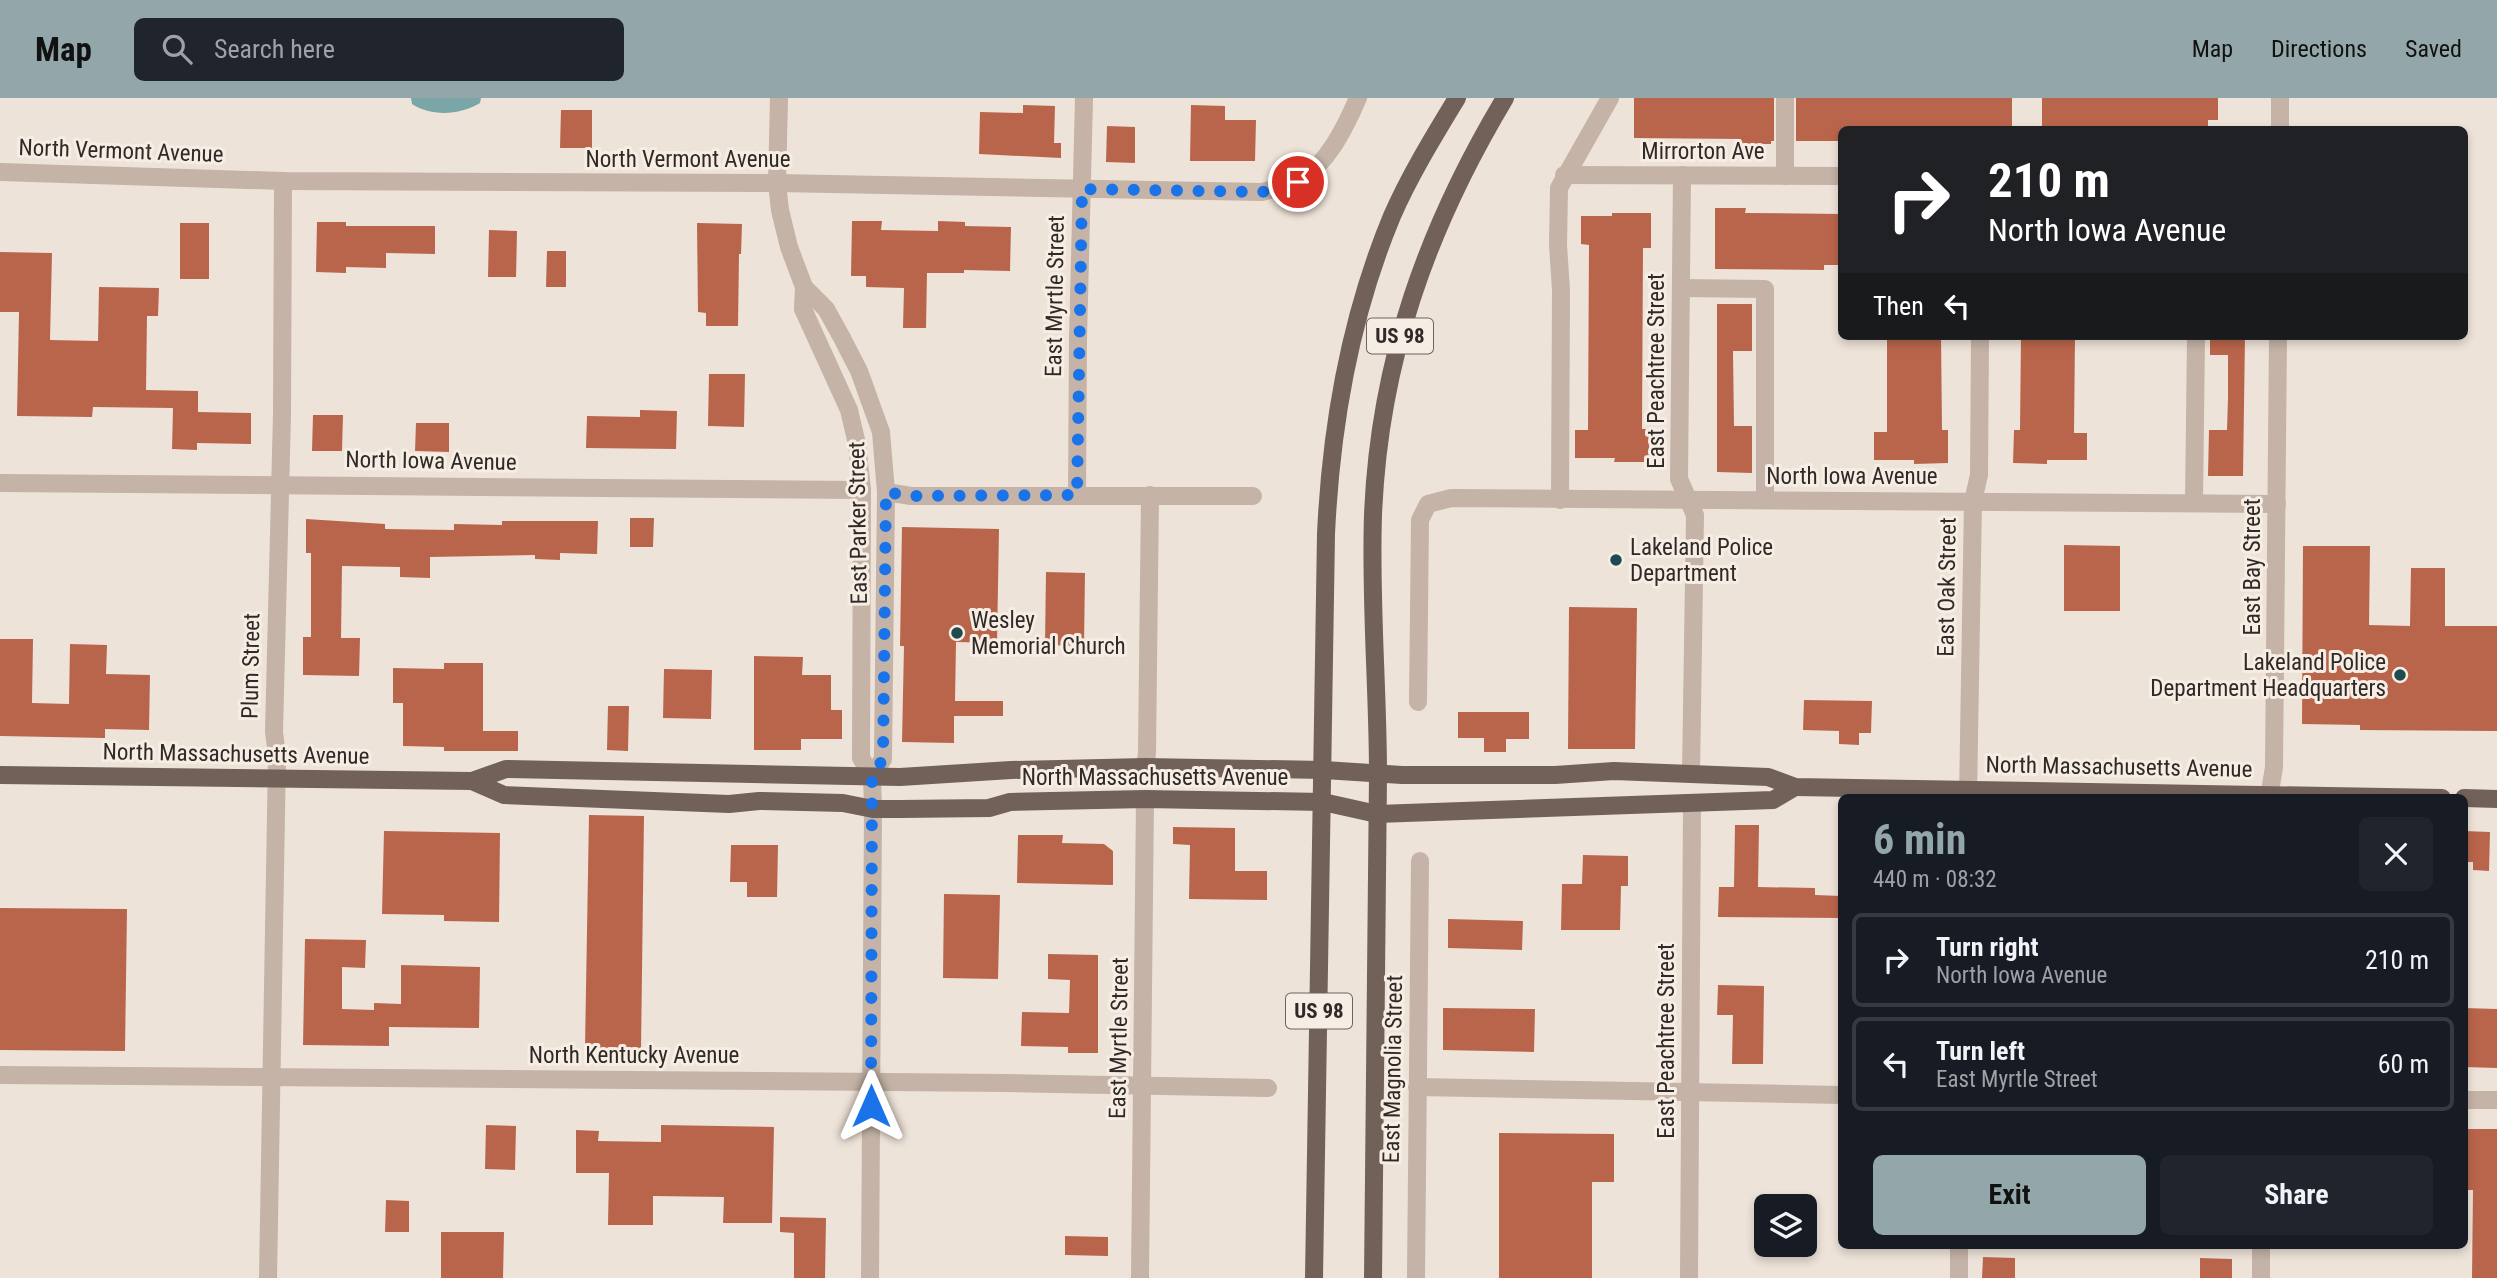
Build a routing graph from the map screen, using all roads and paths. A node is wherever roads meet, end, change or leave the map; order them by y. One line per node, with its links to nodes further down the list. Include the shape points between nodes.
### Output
1 (779, 98): 16 (street, East Parker Street)
2 (1084, 98): 17 (street, East Myrtle Street)
3 (1358, 98): 17 (street, North Vermont Avenue, via 1347,125 1323,160 1298,182 1262,192)
4 (1457, 98): 38 (main road, US 98, via 1393,214 1371,271 1342,385 1328,483)
5 (1505, 98): 39 (main road, US 98, via 1454,191 1421,267 1387,390 1373,516)
6 (1610, 98): 11 (street)
7 (1785, 98): 13 (street)
8 (2280, 98): 9 (street)
9 (2280, 126)
10 (0, 172): 15 (street, North Vermont Avenue)
11 (1564, 175): 12 (street, Mirrorton Ave); 31 (street, via 1558,207)
12 (1682, 175): 13 (street, Mirrorton Ave); 19 (street, East Peachtree Street)
13 (1785, 176): 14 (street, Mirrorton Ave)
14 (1838, 176)
15 (283, 181): 16 (street, North Vermont Avenue); 24 (street, Plum Street)
16 (777, 183): 17 (street, North Vermont Avenue); 18 (street, East Parker Street, via 789,247)
17 (1082, 189): 27 (street, East Myrtle Street)
18 (804, 287): 25 (street, East Parker Street, via 803,309 849,410); 26 (street, East Parker Street, via 826,309 872,402 881,432)
19 (1681, 288): 30 (street, East Peachtree Street, via 1678,479); 32 (street, via 1765,289)
20 (1980, 340): 33 (street, East Oak Street, via 1979,475)
21 (2196, 340): 34 (street)
22 (2278, 340): 35 (street, East Bay Street)
23 (0, 483): 24 (street, North Iowa Avenue)
24 (279, 486): 25 (street, North Iowa Avenue); 43 (street, Plum Street)
25 (862, 490): 42 (street, East Parker Street, via 861,758)
26 (886, 492): 27 (street, via 911,496); 42 (street, East Parker Street, via 883,759)
27 (1077, 495): 28 (street)
28 (1150, 495): 29 (street); 37 (street)
29 (1253, 496)
30 (1688, 499): 31 (street, North Iowa Avenue); 32 (street, North Iowa Avenue); 40 (street, East Peachtree Street, via 1695,515)
31 (1560, 500): 36 (street, North Iowa Avenue, via 1451,498 1428,504 1420,520)
32 (1765, 500): 33 (street, North Iowa Avenue)
33 (1973, 501): 34 (street, North Iowa Avenue); 46 (street, East Oak Street)
34 (2194, 503): 35 (street, North Iowa Avenue)
35 (2277, 504): 48 (street, East Bay Street, via 2274,767)
36 (1418, 702)
37 (1145, 766): 38 (main road, North Massachusetts Avenue); 42 (main road, North Massachusetts Avenue)
38 (1324, 770): 39 (main road, North Massachusetts Avenue); 52 (main road, US 98)
39 (1378, 772): 40 (main road, North Massachusetts Avenue); 55 (main road, US 98)
40 (1691, 774): 45 (main road, North Massachusetts Avenue, via 1768,777)
41 (0, 775): 43 (main road, North Massachusetts Avenue)
42 (872, 776): 44 (main road, North Massachusetts Avenue, via 506,769); 54 (street, East Parker Street)
43 (276, 779): 44 (main road, North Massachusetts Avenue); 58 (street, Plum Street)
44 (472, 780): 54 (main road, North Massachusetts Avenue, via 504,795 729,804 844,803)
45 (1795, 787): 46 (main road, North Massachusetts Avenue); 53 (main road, North Massachusetts Avenue, via 1773,800)
46 (1968, 793): 47 (main road, North Massachusetts Avenue)
47 (2068, 794)
48 (2269, 794)
49 (2468, 798): 51 (main road)
50 (1145, 799): 52 (main road, North Massachusetts Avenue); 54 (main road, North Massachusetts Avenue); 60 (street, East Myrtle Street)
51 (2497, 799)
52 (1323, 802): 55 (main road, North Massachusetts Avenue); 72 (main road, US 98)
53 (1692, 804): 55 (main road, North Massachusetts Avenue); 63 (street, East Peachtree Street)
54 (873, 809): 59 (street, East Parker Street)
55 (1377, 814): 73 (main road, US 98)
56 (1420, 861): 61 (street, East Magnolia Street)
57 (0, 1075): 58 (street, North Kentucky Avenue)
58 (272, 1077): 59 (street, North Kentucky Avenue); 69 (street, Plum Street)
59 (871, 1082): 60 (street, North Kentucky Avenue); 70 (street, East Parker Street)
60 (1143, 1085): 62 (street, North Kentucky Avenue); 71 (street, East Myrtle Street)
61 (1418, 1087): 63 (street); 74 (street, East Magnolia Street)
62 (1268, 1088)
63 (1690, 1091): 64 (street); 75 (street, East Peachtree Street)
64 (1838, 1094)
65 (2468, 1100): 66 (street)
66 (2497, 1100)
67 (1959, 1249): 76 (street)
68 (2261, 1249): 77 (street)
69 (268, 1278)
70 (870, 1278)
71 (1140, 1278)
72 (1314, 1278)
73 (1373, 1278)
74 (1416, 1278)
75 (1689, 1278)
76 (1959, 1278)
77 (2261, 1278)

